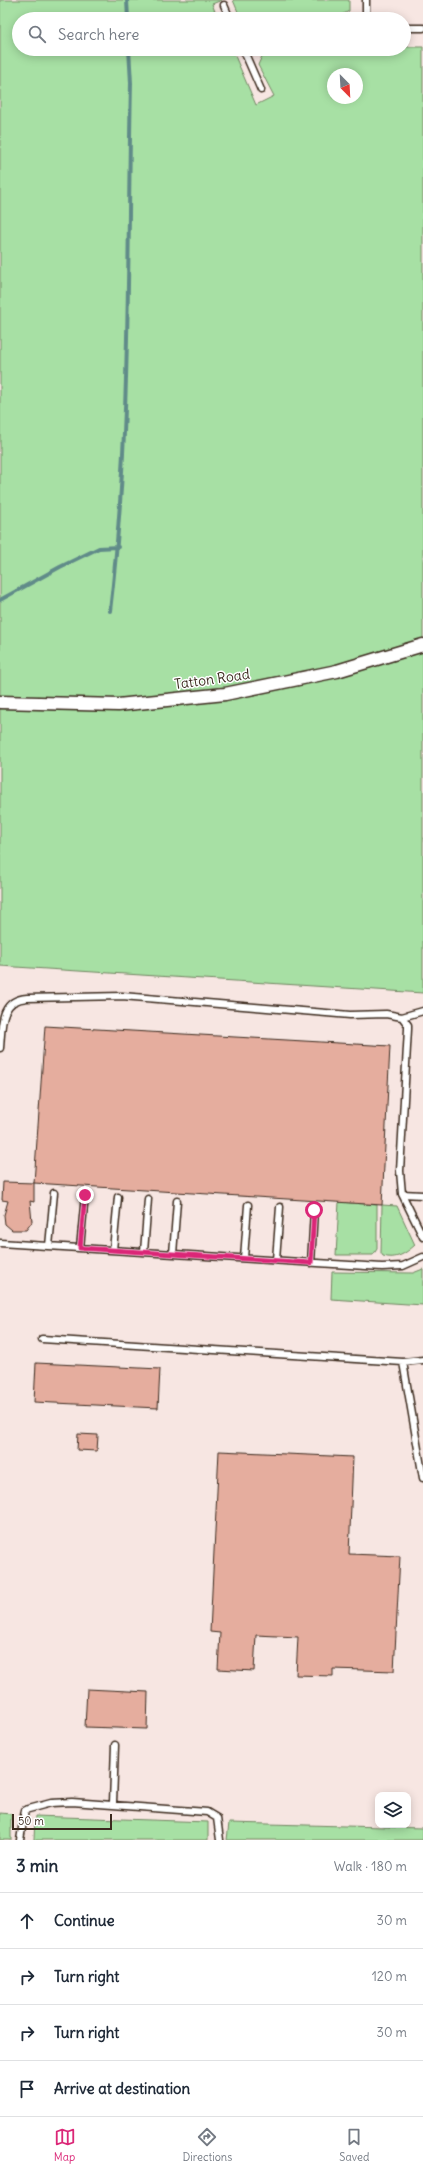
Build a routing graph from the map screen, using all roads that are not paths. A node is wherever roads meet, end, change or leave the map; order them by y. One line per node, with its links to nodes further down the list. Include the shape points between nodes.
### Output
1 (366, 0): 4 (lane)
2 (224, 5): 3 (lane)
3 (227, 12)
4 (366, 12)
5 (411, 28): 6 (lane)
6 (423, 28)
7 (247, 56): 8 (lane)
8 (261, 90)
9 (423, 645): 10 (street, Tatton Road, via 337,671 225,694 118,705)
10 (0, 702)
11 (423, 1011): 12 (lane)
12 (402, 1017): 13 (lane, via 122,996 26,998 12,1001 2,1011); 15 (lane, via 408,1029 400,1171)
13 (0, 1048)
14 (54, 1193): 26 (lane)
15 (402, 1194): 17 (lane); 24 (lane)
16 (85, 1195): 27 (lane)
17 (423, 1195)
18 (118, 1197): 28 (lane)
19 (148, 1199): 29 (lane)
20 (177, 1201): 30 (lane)
21 (248, 1205): 32 (lane)
22 (280, 1207): 33 (lane)
23 (314, 1210): 34 (lane)
24 (423, 1237)
25 (0, 1243): 26 (lane)
26 (50, 1246): 27 (lane)
27 (80, 1248): 28 (lane)
28 (114, 1250): 29 (lane)
29 (144, 1252): 30 (lane)
30 (173, 1254): 32 (lane)
31 (423, 1257): 34 (lane, via 403,1266 392,1267)
32 (244, 1258): 33 (lane)
33 (276, 1260): 34 (lane)
34 (311, 1263)
35 (42, 1339): 37 (lane)
36 (423, 1360): 37 (lane)
37 (403, 1362): 38 (lane)
38 (423, 1478)
39 (115, 1745): 40 (lane)
40 (113, 1804): 41 (lane, via 51,1803 25,1810); 42 (lane, via 206,1812 217,1818)
41 (20, 1840)
42 (220, 1840)

